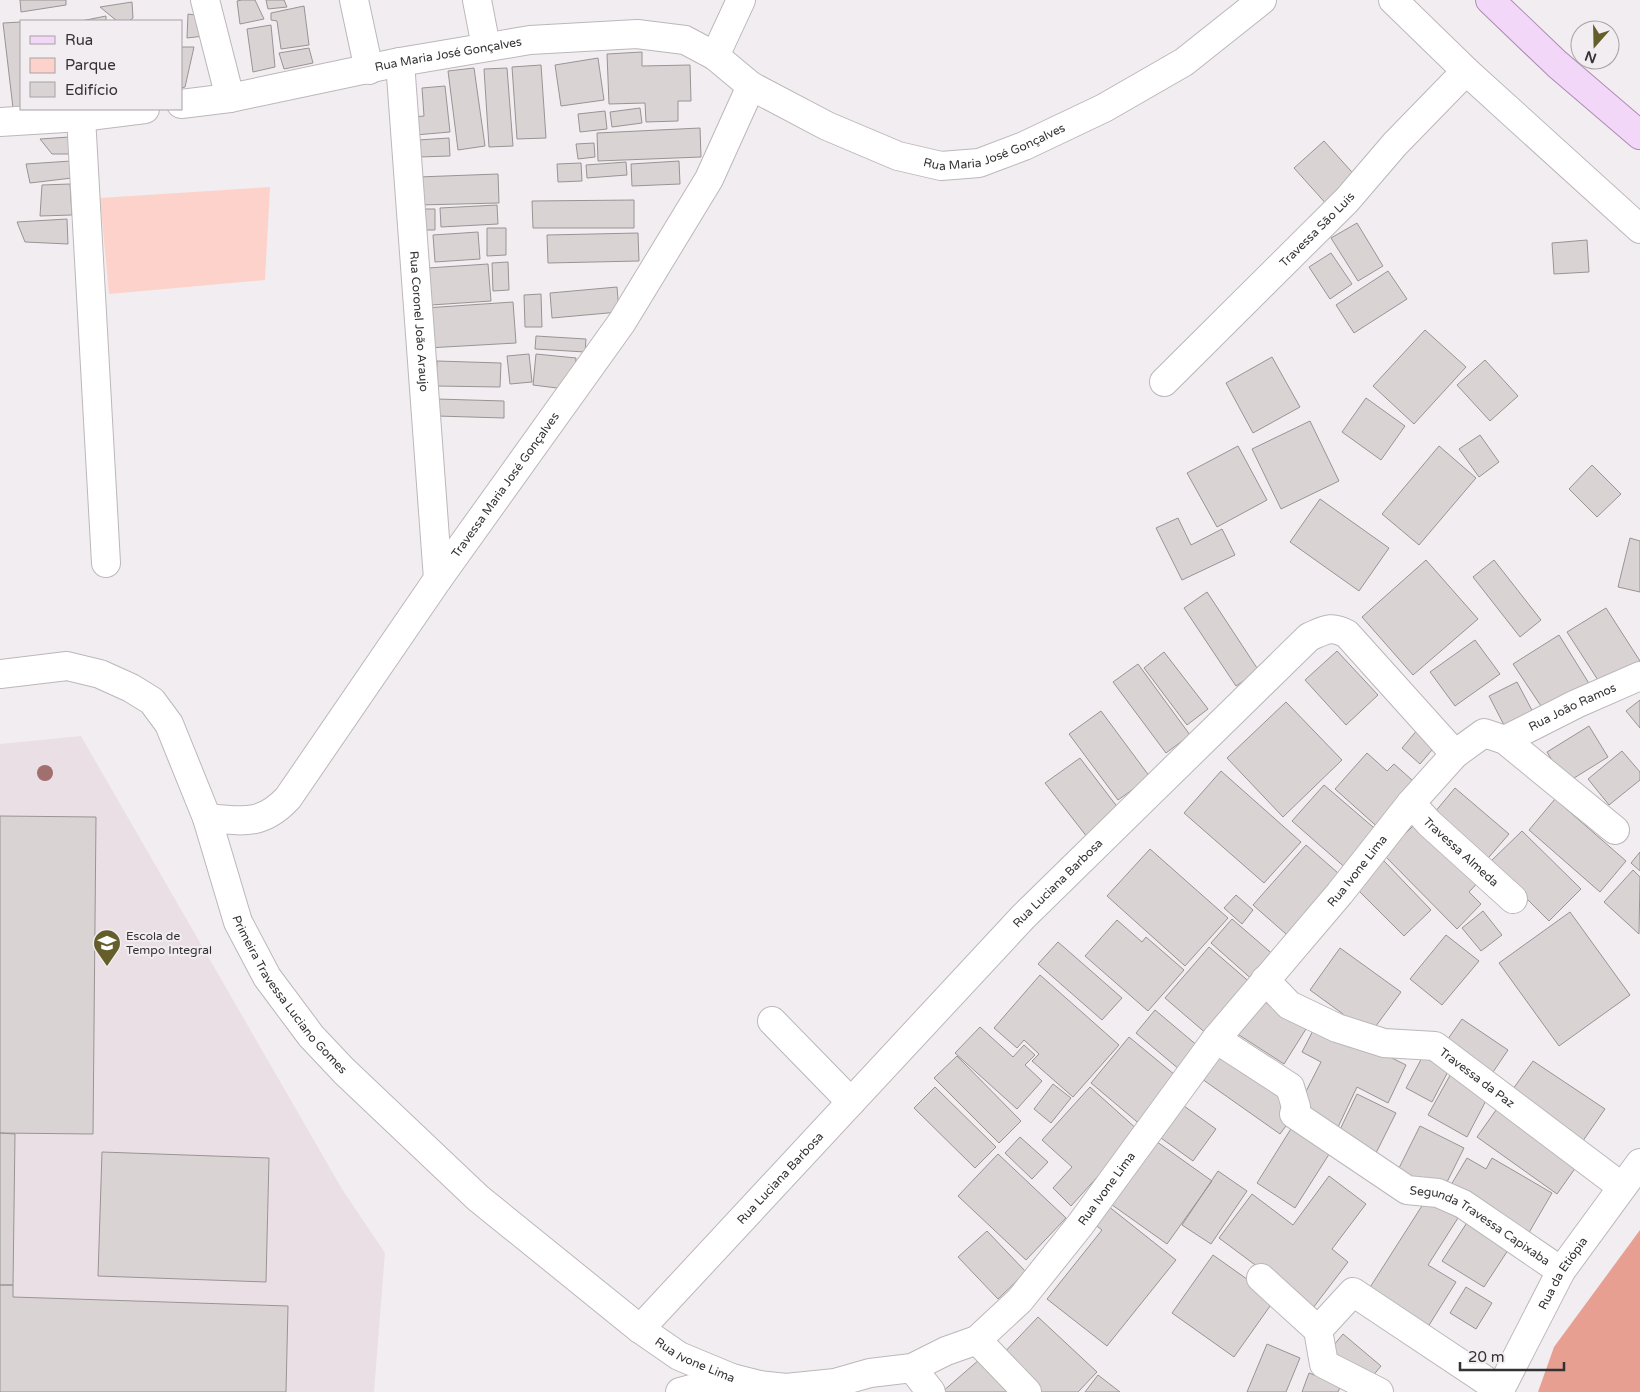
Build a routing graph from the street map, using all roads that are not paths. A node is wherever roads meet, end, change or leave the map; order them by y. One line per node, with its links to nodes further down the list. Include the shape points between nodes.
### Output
1 (205, 0): 14 (street)
2 (354, 0): 11 (street)
3 (477, 0): 8 (street)
4 (741, 0): 9 (street)
5 (1262, 0): 13 (street, Rua Maria José Gonçalves, via 1184,62 1104,108 1024,146 979,162 941,166 898,156 827,126)
6 (1393, 0): 12 (street)
7 (1490, 0): 19 (main road, via 1557,64)
8 (486, 47): 9 (street, Rua Maria José Gonçalves, via 530,40 637,34 685,40); 10 (street, Rua Maria José Gonçalves)
9 (715, 56): 13 (street, Rua Maria José Gonçalves)
10 (400, 62): 11 (street, Rua Maria José Gonçalves); 23 (street, Rua Coronel João Araujo)
11 (370, 70): 14 (street, Rua Maria José Gonçalves)
12 (1466, 72): 20 (street); 21 (street, Travessa São Luis, via 1395,144 1348,200)
13 (751, 86): 23 (street, Travessa Maria José Gonçalves, via 709,179 622,322)
14 (230, 98): 15 (street, Rua Maria José Gonçalves)
15 (182, 104)
16 (137, 110): 17 (street)
17 (81, 117): 18 (street); 22 (street)
18 (0, 122)
19 (1640, 135)
20 (1640, 229)
21 (1164, 382)
22 (106, 564)
23 (438, 580): 29 (street, Travessa Maria José Gonçalves, via 276,812 246,822)
24 (0, 674): 29 (street, Primeira Travessa Luciano Gomes, via 67,666 100,674 152,701 168,724)
25 (1638, 680): 26 (street, Rua João Ramos, via 1576,704)
26 (1505, 740): 27 (street, via 1484,733); 30 (street)
27 (1456, 754): 28 (street, Rua Ivone Lima); 35 (street, Rua Luciana Barbosa, via 1348,634 1337,628 1309,637 1023,917)
28 (1411, 803): 31 (street, Travessa Almeda, via 1428,823); 32 (street, Rua Ivone Lima)
29 (207, 818): 40 (street, Primeira Travessa Luciano Gomes, via 238,922 267,977 311,1036 478,1198)
30 (1615, 830)
31 (1513, 900)
32 (1265, 980): 34 (street, Rua Ivone Lima); 37 (street, Travessa da Paz, via 1289,1005 1337,1028 1384,1043 1435,1046)
33 (772, 1021): 35 (street)
34 (1216, 1039): 38 (street, Segunda Travessa Capixaba, via 1290,1087 1296,1107 1294,1114 1407,1190 1438,1193 1463,1204); 42 (street, Rua Ivone Lima, via 1050,1263 1020,1300)
35 (851, 1102): 40 (street, Rua Luciana Barbosa)
36 (1640, 1162): 37 (street, Rua da Etiópia)
37 (1622, 1186): 38 (street, Rua da Etiópia)
38 (1561, 1271): 46 (street, Rua da Etiópia)
39 (1261, 1278): 41 (street)
40 (640, 1329): 45 (street, Rua Ivone Lima, via 679,1356)
41 (1318, 1330): 46 (street, via 1353,1292); 51 (street, via 1324,1364)
42 (977, 1340): 43 (street, Rua Ivone Lima); 50 (street)
43 (912, 1368): 44 (street, Rua Ivone Lima, via 870,1373 835,1383); 49 (street)
44 (810, 1384): 45 (street, Rua Ivone Lima, via 786,1388); 48 (street)
45 (732, 1385): 47 (street)
46 (1499, 1391)
47 (680, 1392)
48 (838, 1392)
49 (931, 1392)
50 (1028, 1392)
51 (1380, 1392)

